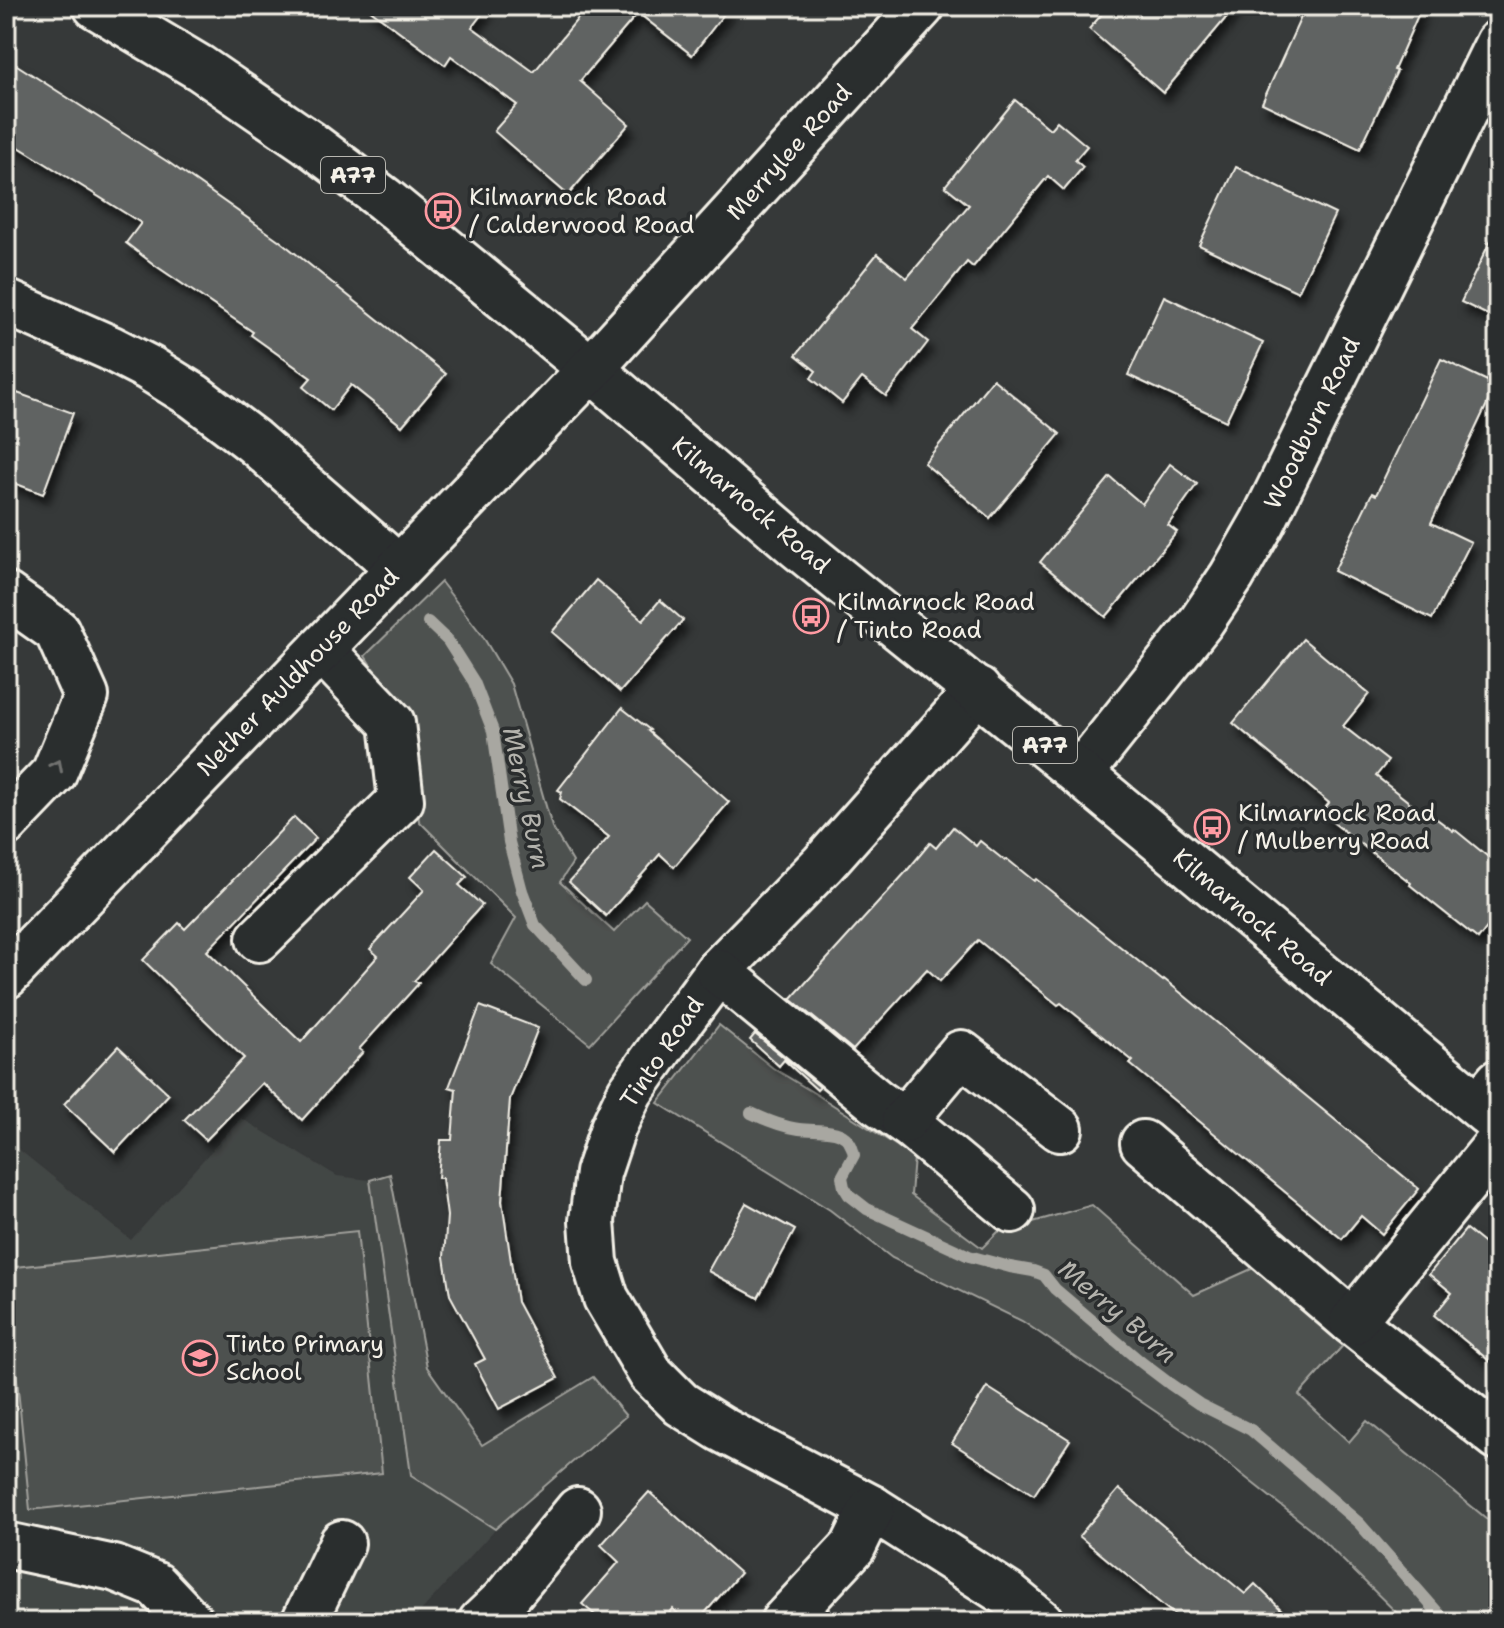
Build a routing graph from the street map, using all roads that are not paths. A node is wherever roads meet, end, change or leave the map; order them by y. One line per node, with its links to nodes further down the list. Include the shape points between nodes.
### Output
1 (96, 6): 5 (main road, Kilmarnock Road / A77, via 308,142)
2 (922, 6): 5 (main road, Merrylee Road)
3 (1498, 43): 10 (main road, Woodburn Road, via 1263,522 1201,622)
4 (6, 302): 6 (main road, via 110,348 194,396)
5 (591, 369): 6 (main road, Nether Auldhouse Road); 9 (main road, Kilmarnock Road / A77, via 797,546)
6 (398, 567): 8 (main road, Nether Auldhouse Road)
7 (6, 595): 11 (main road, one-way to 7, via 54,773 86,696 57,631)
8 (321, 649): 12 (main road, via 392,723 401,800); 14 (main road, Nether Auldhouse Road)
9 (978, 690): 10 (main road, Kilmarnock Road / A77); 13 (main road, Tinto Road, via 823,864)
10 (1080, 774): 15 (main road, Kilmarnock Road / A77)
11 (6, 823)
12 (259, 939)
13 (718, 971): 16 (main road); 23 (main road, Tinto Road, via 630,1092 613,1128 598,1173 592,1221 595,1262 606,1298 642,1362 681,1404)
14 (6, 976)
15 (1492, 1103)
16 (904, 1121): 17 (main road, via 961,1053); 20 (main road)
17 (1060, 1129)
18 (1143, 1143): 21 (main road)
19 (1498, 1143): 21 (main road)
20 (1012, 1210)
21 (1352, 1322): 22 (main road)
22 (1498, 1437)
23 (872, 1508): 30 (main road, via 853,1547); 31 (main road, Tinto Road, via 1007,1594)
24 (578, 1510): 27 (main road)
25 (342, 1543): 29 (main road)
26 (6, 1545): 28 (main road, via 114,1568 156,1585)
27 (504, 1615)
28 (191, 1622)
29 (304, 1622)
30 (783, 1622)
31 (1041, 1622)

